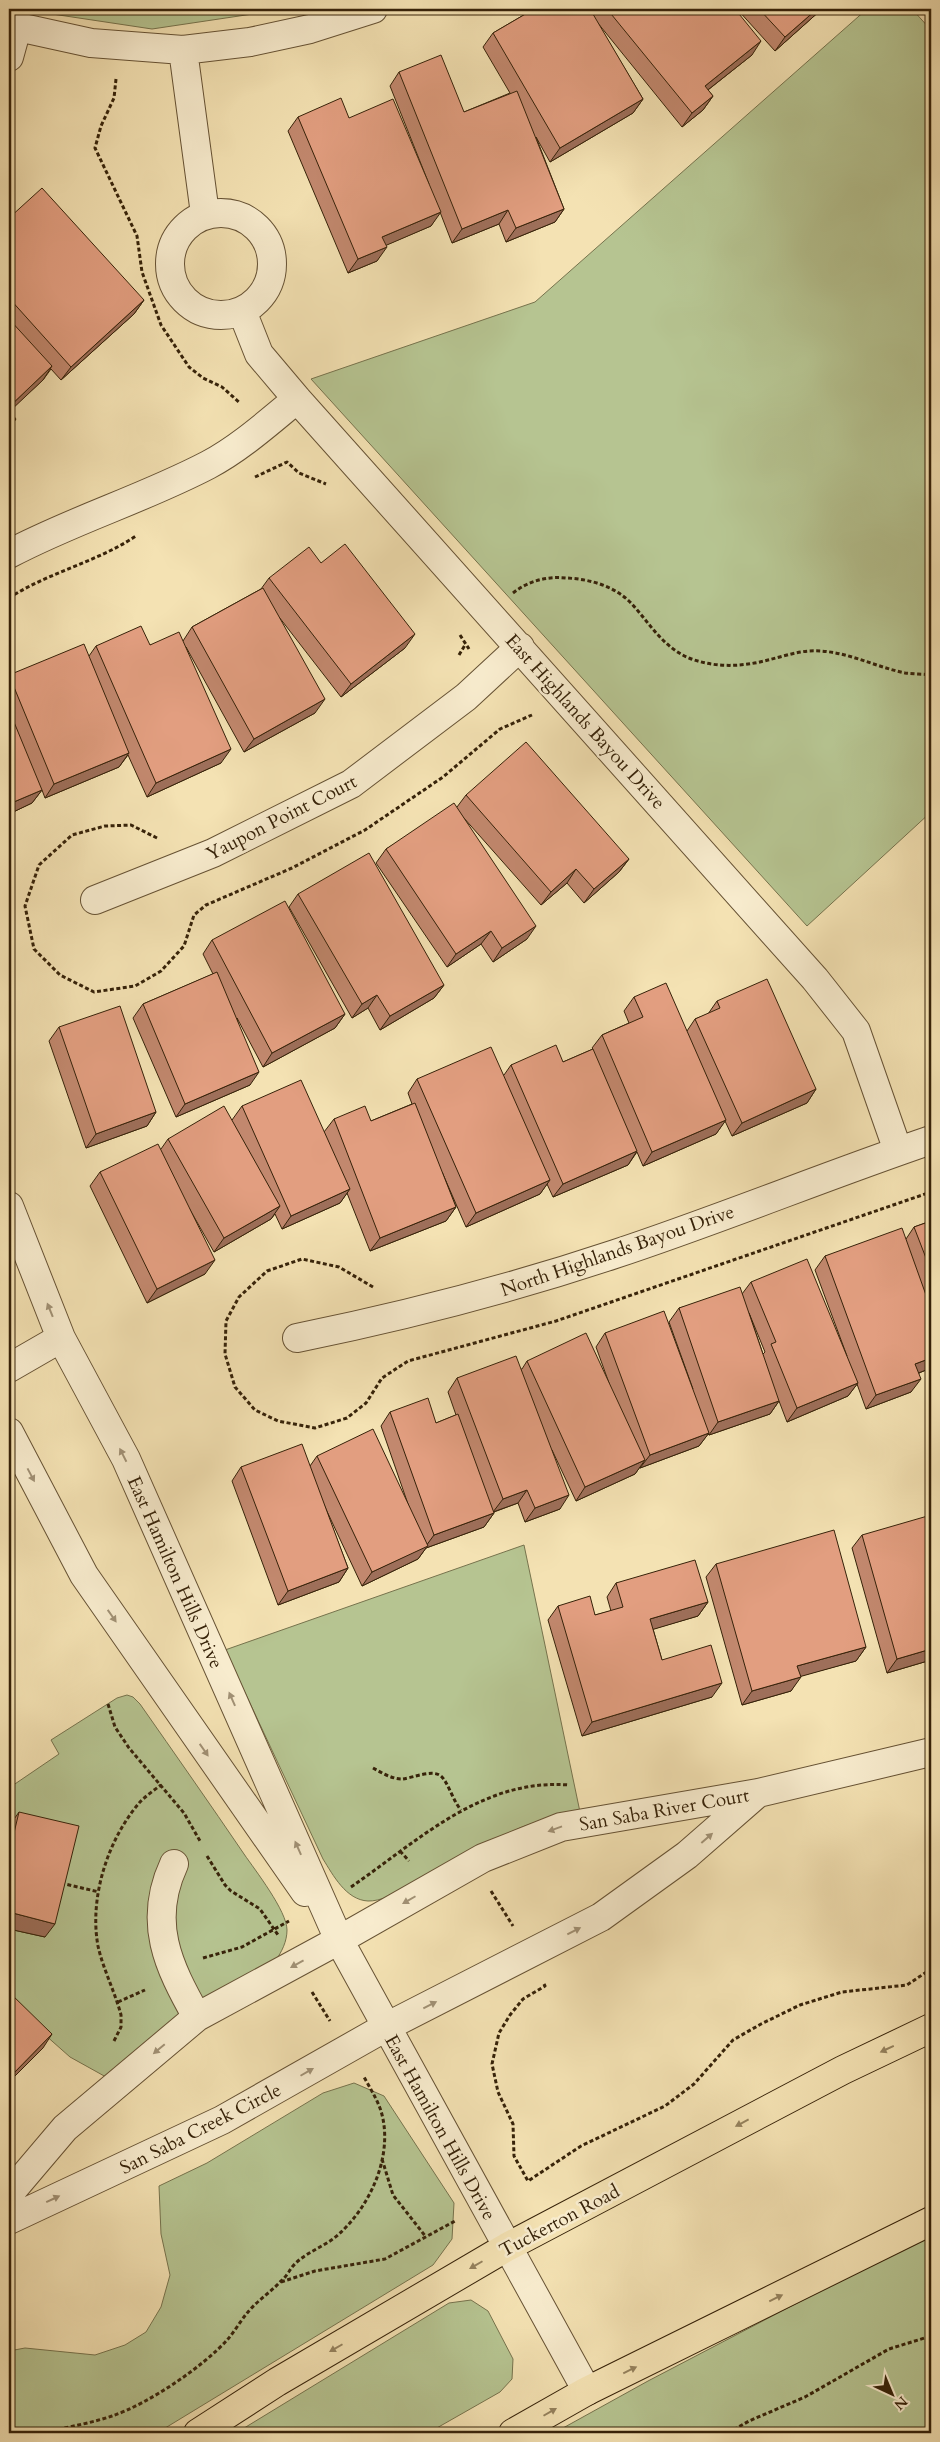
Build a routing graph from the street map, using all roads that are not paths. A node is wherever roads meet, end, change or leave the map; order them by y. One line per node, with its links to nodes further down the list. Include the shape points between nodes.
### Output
1 (373, 9): 3 (street, via 310,29 250,42)
2 (13, 26): 3 (street, via 91,42); 4 (street)
3 (183, 50): 5 (street)
4 (9, 57)
5 (206, 214): 6 (street, via 242,216 257,226 267,241 272,257 268,286 257,301); 6 (street, via 189,222 171,248 172,284 185,302 200,311 214,315)
6 (242, 311): 7 (street, East Highlands Bayou Drive, via 259,354)
7 (297, 399): 8 (street, via 263,428 209,464 127,503 38,538); 9 (street, East Highlands Bayou Drive)
8 (9, 554)
9 (520, 647): 10 (street, Yaupon Point Court, via 466,697 351,784 214,853); 12 (street, East Highlands Bayou Drive, via 815,978 856,1031)
10 (95, 900)
11 (931, 1140): 12 (street, North Highlands Bayou Drive)
12 (898, 1151): 15 (street, North Highlands Bayou Drive, via 616,1254 503,1289)
13 (9, 1206): 14 (street, East Hamilton Hills Drive, one-way to 13)
14 (62, 1338): 16 (street); 21 (street, East Hamilton Hills Drive, one-way to 14, via 126,1459)
15 (297, 1338)
16 (9, 1368)
17 (9, 1432): 21 (street, East Hamilton Hills Drive, one-way to 21, via 84,1575)
18 (931, 1752): 19 (street)
19 (758, 1793): 21 (street, San Saba River Court, one-way to 21, via 560,1826 474,1863); 23 (street, San Saba River Court, one-way to 19, via 601,1917 687,1856)
20 (174, 1864): 22 (street, via 163,1895 163,1940 170,1968)
21 (339, 1940): 22 (street, one-way to 22); 23 (street, East Hamilton Hills Drive)
22 (198, 2017): 25 (street, one-way to 25, via 65,2128)
23 (386, 2027): 26 (street, San Saba Creek Circle, one-way to 23, via 222,2120); 28 (street, East Hamilton Hills Drive)
24 (931, 2028): 28 (main road, Tuckerton Road, one-way to 28, via 843,2070)
25 (9, 2194)
26 (9, 2220)
27 (931, 2221): 29 (main road, one-way to 27)
28 (507, 2247): 29 (street, East Hamilton Hills Drive); 30 (main road, Tuckerton Road, one-way to 30, via 276,2382)
29 (587, 2391): 31 (main road, one-way to 29)
30 (198, 2433)
31 (513, 2433)

